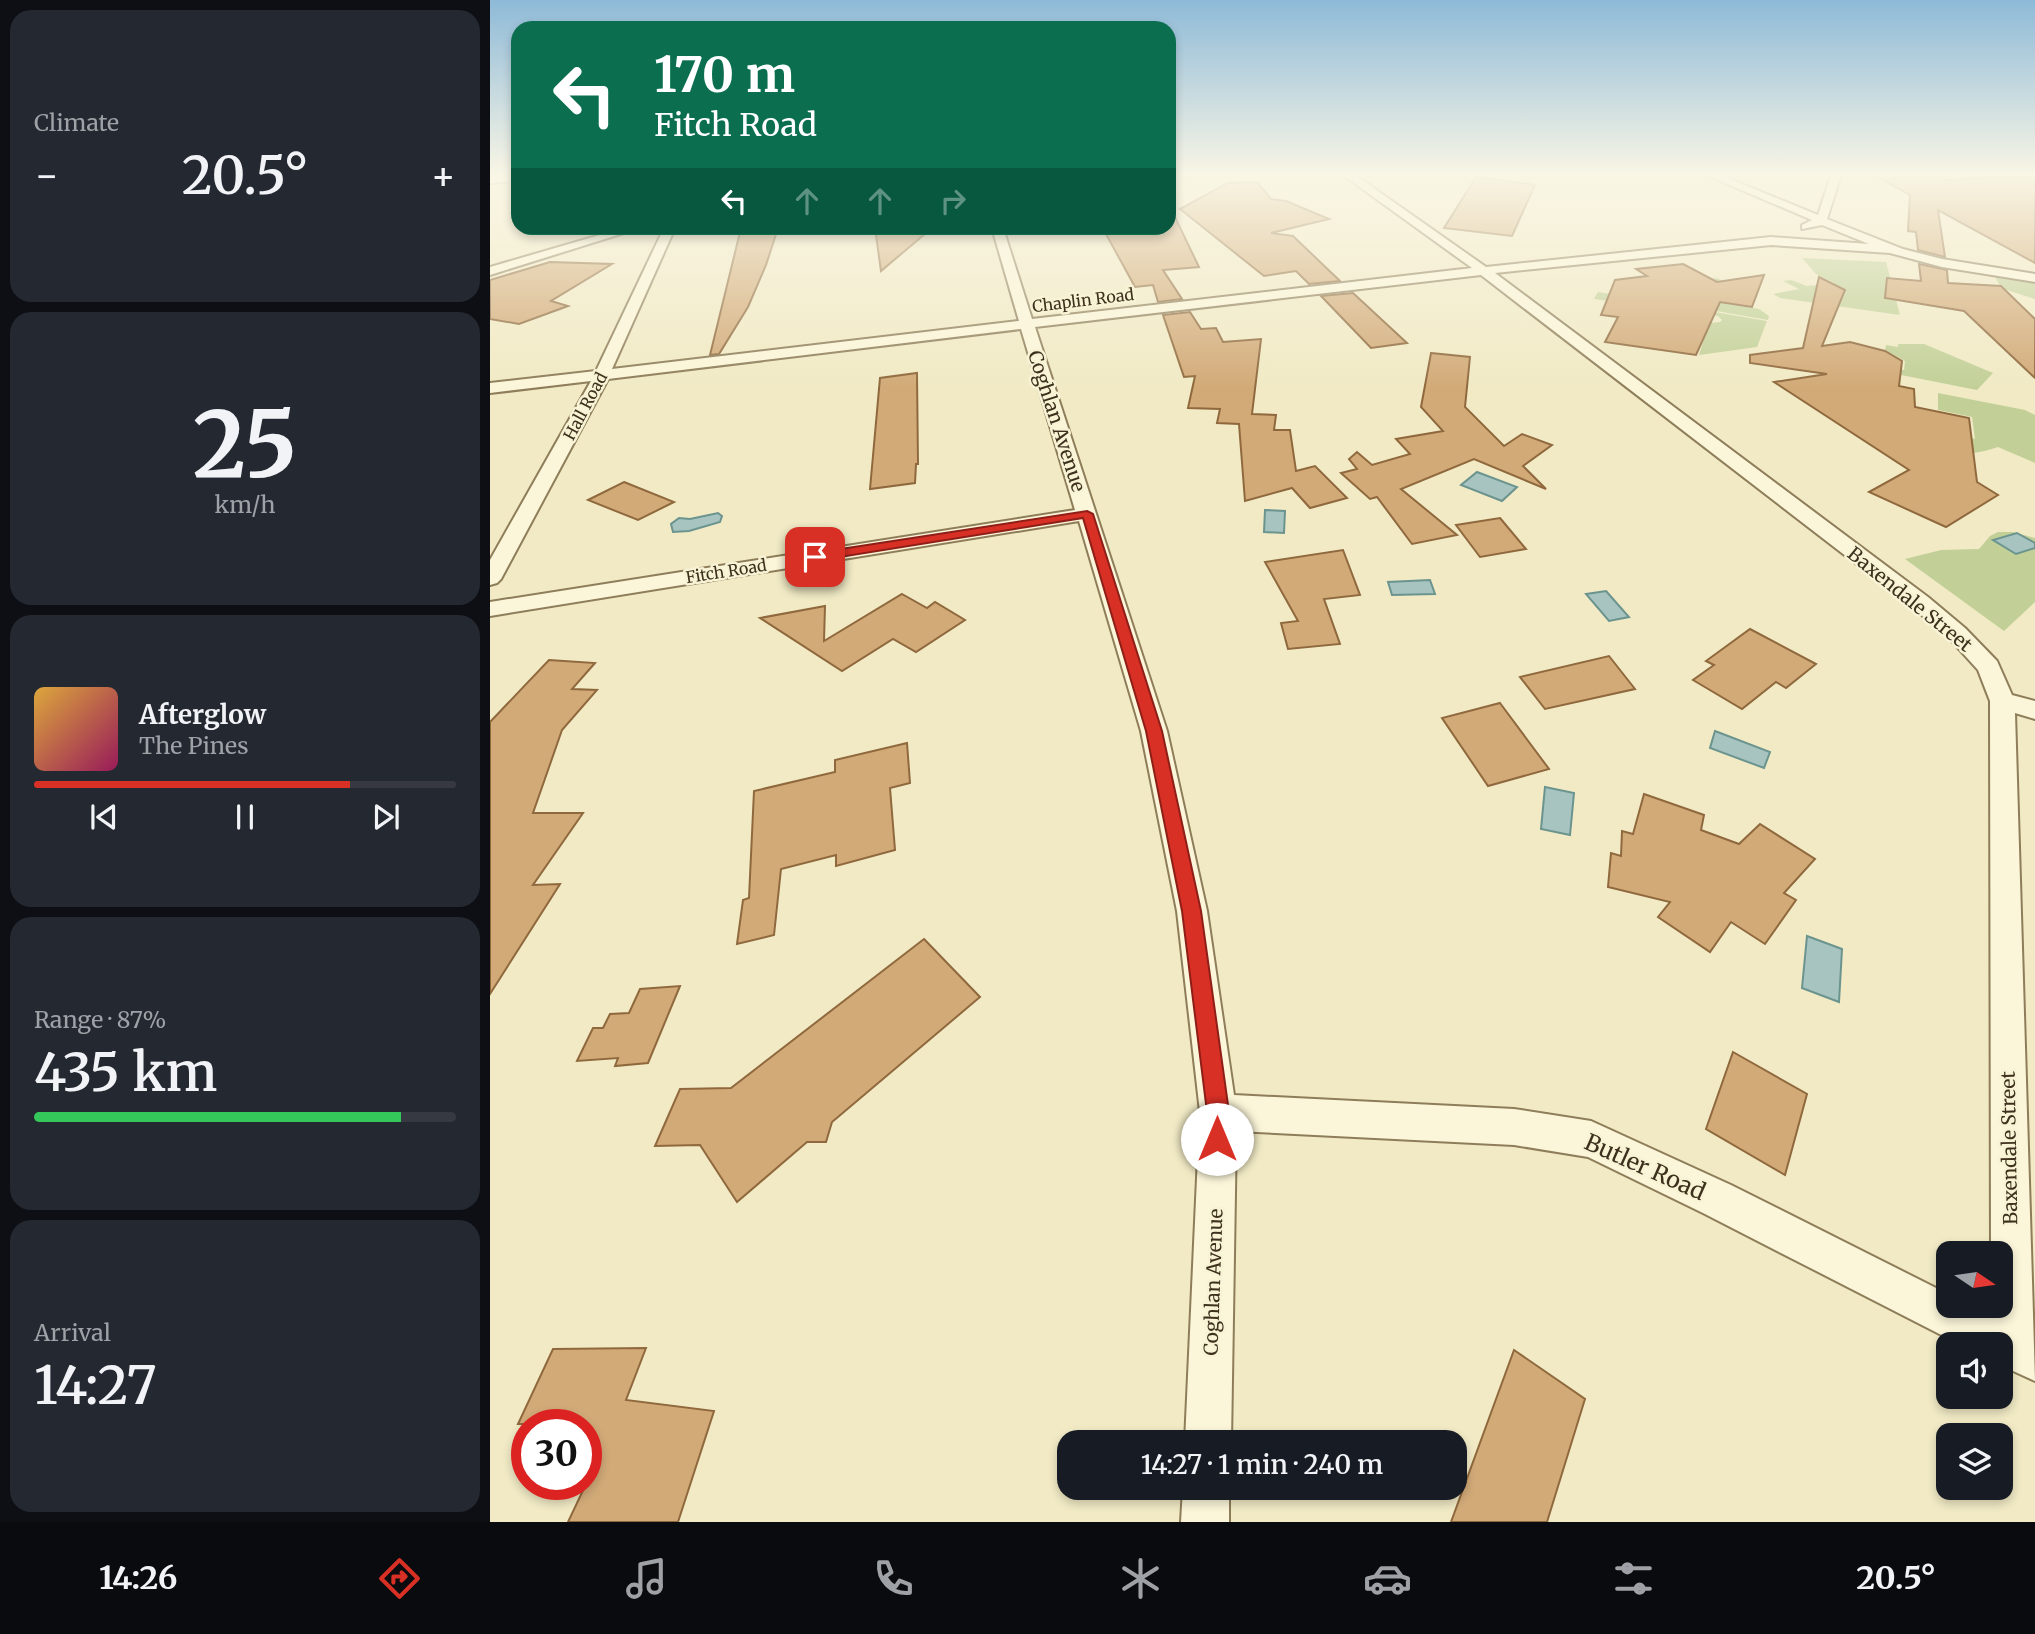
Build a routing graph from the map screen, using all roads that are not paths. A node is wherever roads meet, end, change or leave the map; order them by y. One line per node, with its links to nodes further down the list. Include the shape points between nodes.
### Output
1 (574, 246): 10 (street)
2 (661, 246): 13 (street, Hall Road)
3 (1002, 246): 12 (street, Coghlan Avenue)
4 (1449, 246): 9 (street, Baxendale Street)
5 (1721, 246): 9 (street, Chaplin Road)
6 (1833, 246): 8 (street, Chaplin Road)
7 (1883, 246): 8 (street)
8 (1895, 251): 11 (street)
9 (1483, 270): 12 (street, Chaplin Road); 18 (street, Baxendale Street, via 1948,625 1989,667)
10 (490, 271)
11 (2035, 278)
12 (1026, 325): 13 (street, Chaplin Road); 15 (street, Coghlan Avenue)
13 (602, 375): 14 (street, Chaplin Road); 16 (street, Hall Road)
14 (490, 388)
15 (1087, 514): 17 (street, Fitch Road); 20 (street, Coghlan Avenue, via 1154,731 1192,911)
16 (490, 579)
17 (490, 609)
18 (2002, 701): 19 (street); 21 (street, Baxendale Street)
19 (2035, 710)
20 (1218, 1112): 21 (street, Butler Road, via 1514,1127 1591,1139); 22 (street, Coghlan Avenue)
21 (2023, 1354)
22 (1208, 1430)
23 (1206, 1500): 24 (street)
24 (1205, 1522)

